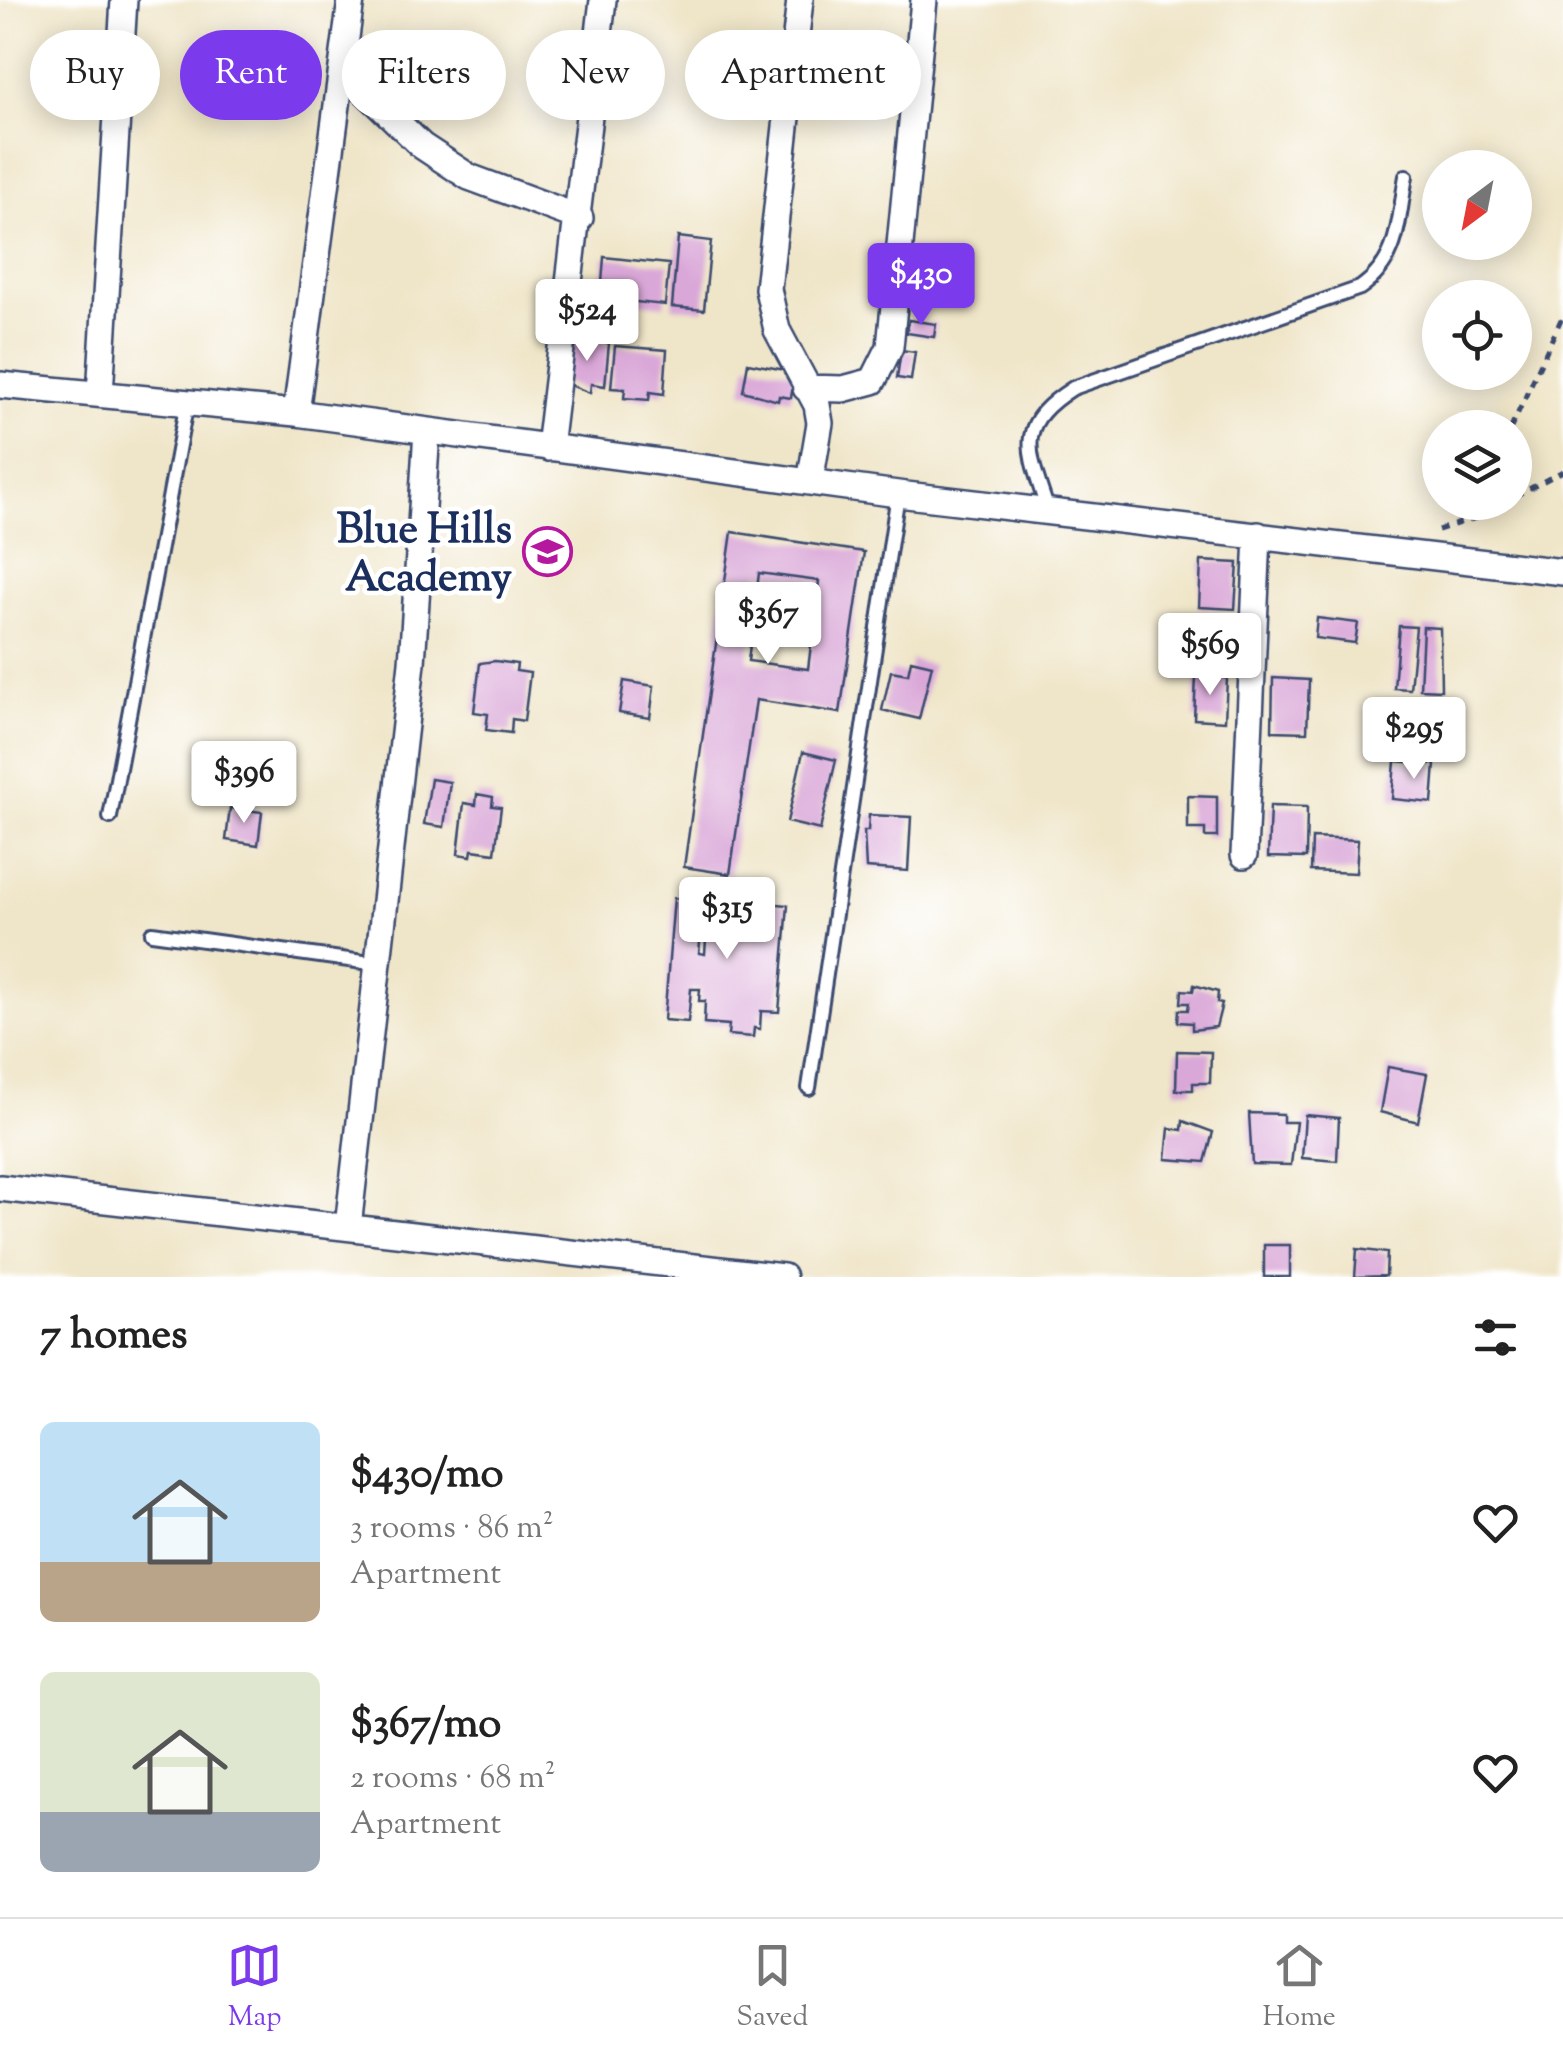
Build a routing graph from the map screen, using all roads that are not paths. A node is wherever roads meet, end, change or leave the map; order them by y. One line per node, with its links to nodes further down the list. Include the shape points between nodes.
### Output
1 (124, 0): 13 (street)
2 (351, 0): 6 (street)
3 (603, 0): 10 (street)
4 (800, 0): 12 (street, via 768,289 776,330)
5 (924, 0): 12 (street, via 890,347 873,381)
6 (347, 30)
7 (342, 70): 15 (street)
8 (394, 120): 10 (street, via 468,177)
9 (1406, 176): 20 (lane, via 1393,254 1381,274 1360,288 1073,388 1046,404 1027,446)
10 (580, 218): 17 (street)
11 (0, 384): 13 (street)
12 (806, 388): 18 (street, via 820,423)
13 (100, 394): 14 (street)
14 (187, 402): 15 (street); 23 (lane)
15 (296, 413): 16 (street)
16 (427, 431): 17 (street); 26 (street, via 412,663)
17 (548, 448): 18 (street)
18 (810, 482): 19 (street)
19 (898, 494): 20 (street); 27 (lane)
20 (1048, 511): 21 (street)
21 (1258, 535): 22 (street); 24 (street)
22 (1563, 572)
23 (110, 817)
24 (1244, 855)
25 (152, 933): 26 (lane)
26 (378, 964): 29 (street)
27 (809, 1088)
28 (0, 1188): 29 (street)
29 (348, 1227): 30 (street)
30 (783, 1277)

